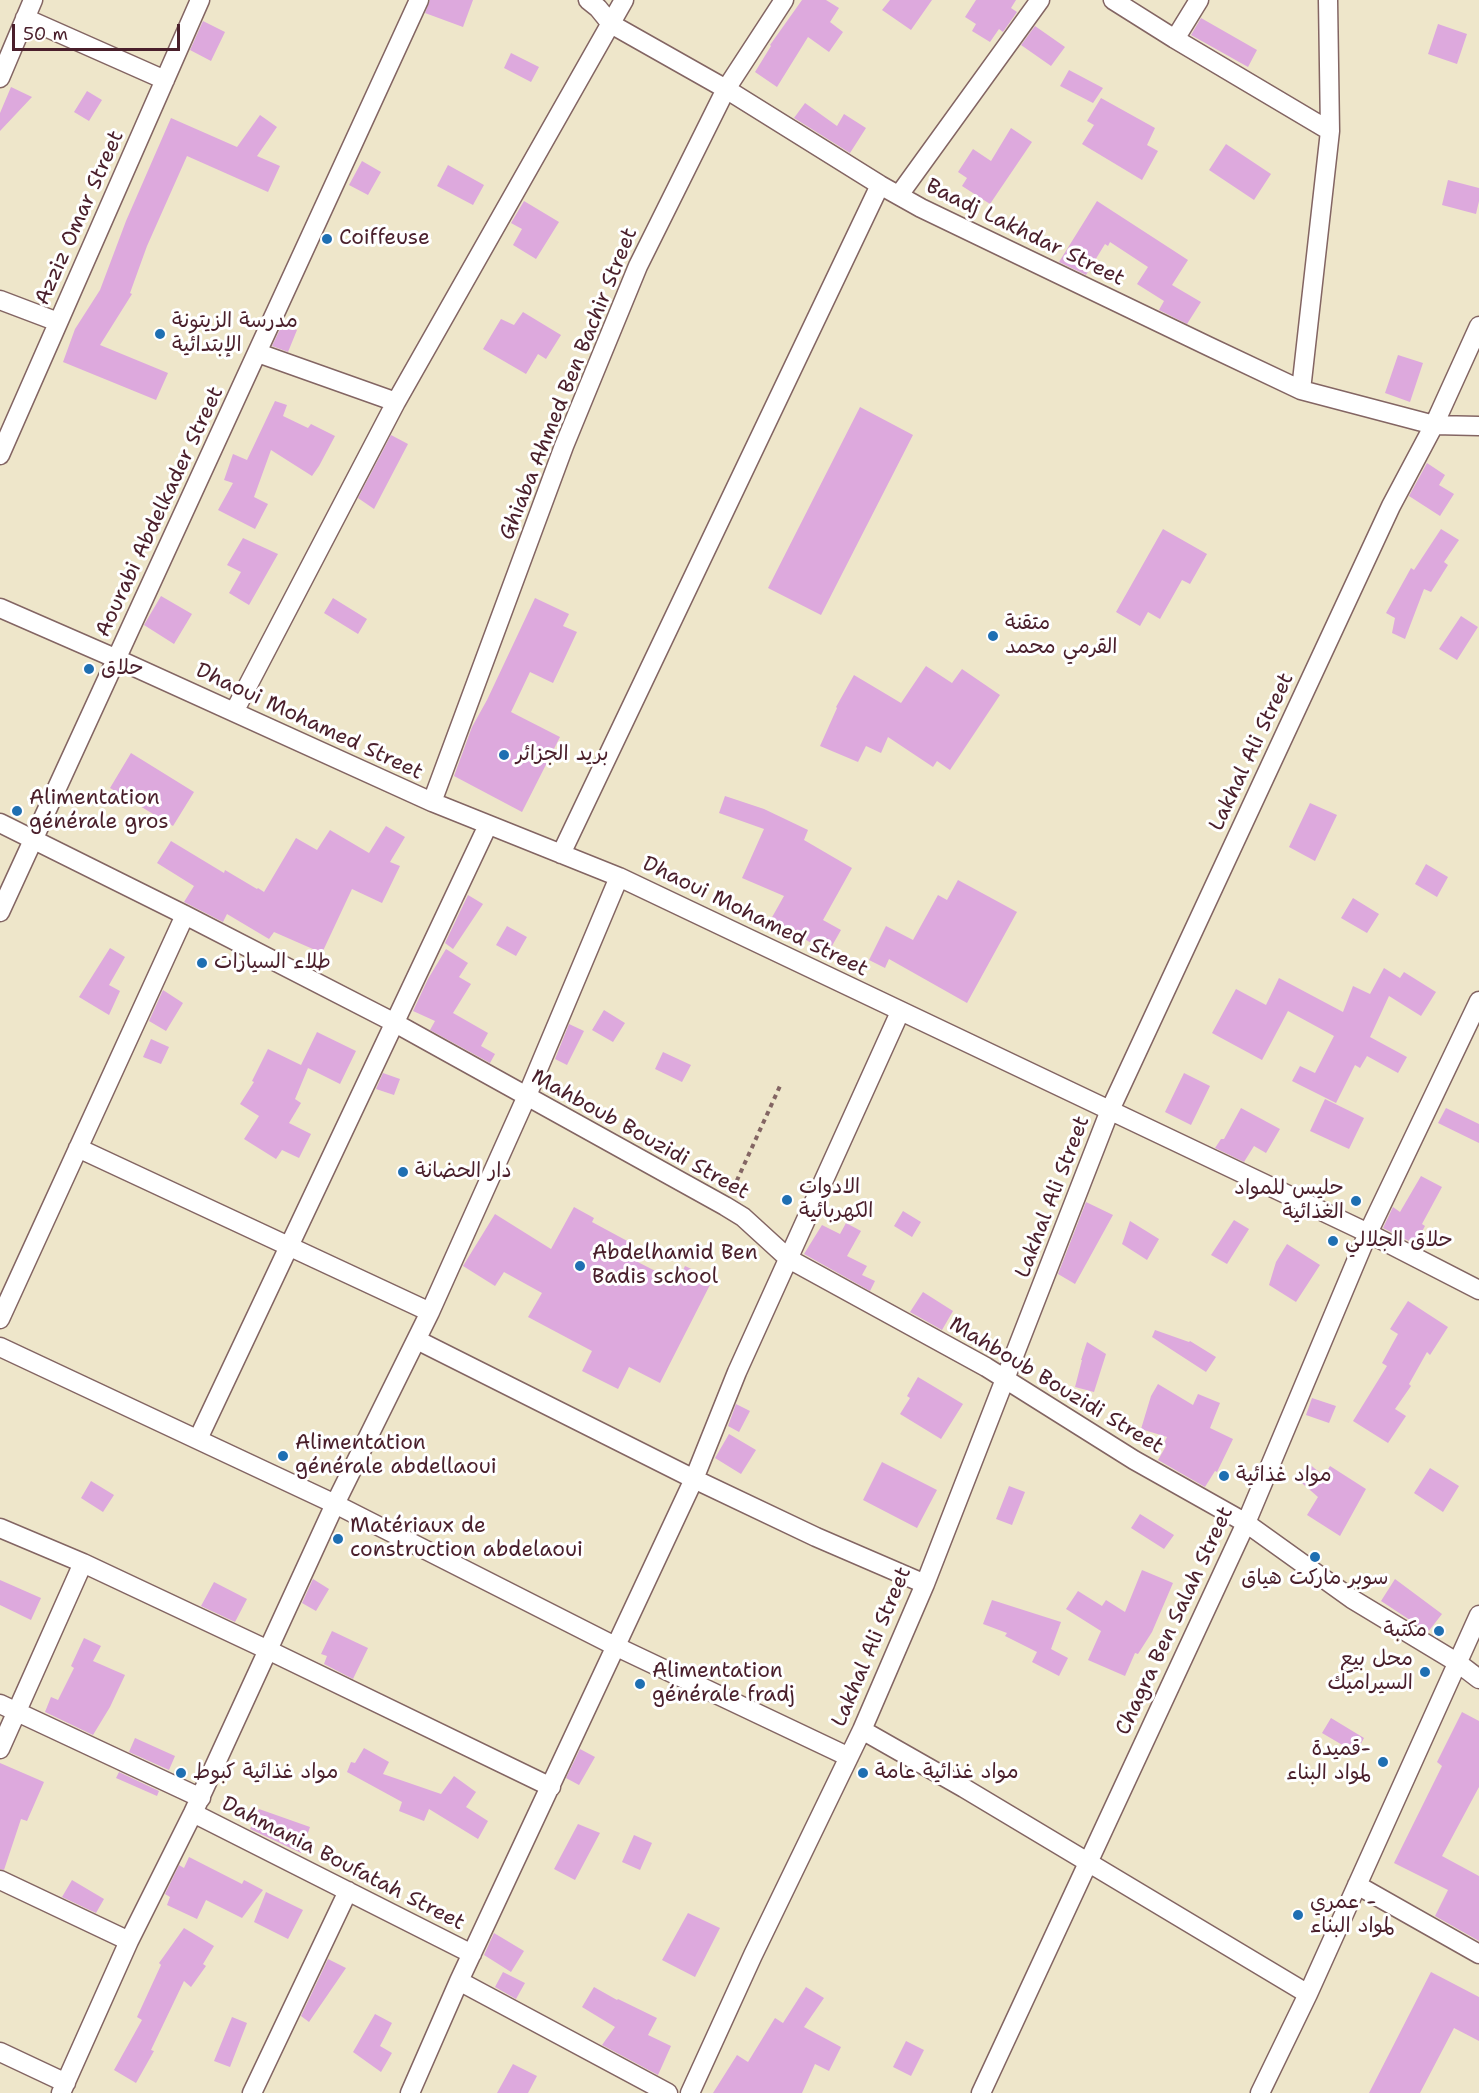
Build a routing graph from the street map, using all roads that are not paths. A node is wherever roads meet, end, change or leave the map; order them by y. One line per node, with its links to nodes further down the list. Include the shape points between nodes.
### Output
1 (33, 0): 11 (street)
2 (200, 0): 16 (street, Azziz Omar Street)
3 (419, 0): 24 (street, Aourabi Abdelkader Street)
4 (588, 0): 12 (street, Baadj Lakhdar Street)
5 (624, 0): 12 (street)
6 (784, 0): 17 (street, Ghiaba Ahmed Ben Bachir Street)
7 (1040, 0): 20 (street)
8 (1113, 0): 13 (street)
9 (1199, 0): 13 (street)
10 (1328, 0): 18 (street)
11 (25, 18): 14 (street); 16 (street)
12 (611, 24): 17 (street, Baadj Lakhdar Street); 26 (street)
13 (1175, 39): 18 (street)
14 (6, 47): 15 (street)
15 (0, 78)
16 (165, 80): 22 (street, Azziz Omar Street)
17 (726, 89): 19 (street, Baadj Lakhdar Street); 33 (street, Ghiaba Ahmed Ben Bachir Street, via 638,266 564,446)
18 (1330, 131): 25 (street)
19 (880, 184): 20 (street, Baadj Lakhdar Street); 37 (street)
20 (899, 195): 25 (street, Baadj Lakhdar Street)
21 (0, 300): 22 (street)
22 (58, 322): 29 (street, Azziz Omar Street)
23 (1479, 326): 27 (street, Lakhal Ali Street)
24 (258, 352): 26 (street); 31 (street, Aourabi Abdelkader Street)
25 (1301, 390): 27 (street, Baadj Lakhdar Street)
26 (396, 402): 32 (street)
27 (1434, 424): 28 (street, Baadj Lakhdar Street); 45 (street, Lakhal Ali Street, via 1391,506)
28 (1479, 426)
29 (0, 455)
30 (0, 608): 31 (street, Dhaoui Mohamed Street)
31 (117, 659): 32 (street, Dhaoui Mohamed Street); 36 (street, Aourabi Abdelkader Street)
32 (234, 712): 33 (street, Dhaoui Mohamed Street)
33 (432, 802): 35 (street, Dhaoui Mohamed Street)
34 (0, 823): 36 (street, Mahboub Bouzidi Street)
35 (488, 825): 37 (street, Dhaoui Mohamed Street); 43 (street)
36 (34, 841): 39 (street, Aourabi Abdelkader Street); 40 (street, Mahboub Bouzidi Street)
37 (561, 854): 38 (street, Dhaoui Mohamed Street)
38 (619, 877): 42 (street, Dhaoui Mohamed Street); 44 (street)
39 (0, 912)
40 (185, 915): 43 (street, Mahboub Bouzidi Street); 46 (street)
41 (1479, 1001): 47 (street, Chagra Ben Salah Street)
42 (900, 1012): 45 (street, Dhaoui Mohamed Street); 49 (street)
43 (394, 1023): 44 (street, Mahboub Bouzidi Street); 48 (street)
44 (526, 1098): 49 (street, Mahboub Bouzidi Street, via 725,1206); 51 (street)
45 (1110, 1110): 47 (street, Dhaoui Mohamed Street); 55 (street, Lakhal Ali Street)
46 (78, 1148): 48 (street); 52 (street)
47 (1368, 1233): 50 (street, Dhaoui Mohamed Street); 59 (street, Chagra Ben Salah Street)
48 (289, 1246): 51 (street); 56 (street)
49 (789, 1258): 55 (street, Mahboub Bouzidi Street); 57 (street)
50 (1479, 1290)
51 (430, 1312): 53 (street)
52 (0, 1319)
53 (417, 1340): 57 (street); 58 (street)
54 (0, 1347): 56 (street)
55 (1006, 1379): 59 (street, Mahboub Bouzidi Street, via 1134,1460); 62 (street, Lakhal Ali Street)
56 (198, 1439): 58 (street)
57 (694, 1479): 62 (street); 64 (street)
58 (335, 1504): 64 (street); 65 (street)
59 (1246, 1523): 66 (street, Mahboub Bouzidi Street, via 1352,1599); 74 (street, Chagra Ben Salah Street)
60 (0, 1528): 61 (street)
61 (83, 1563): 65 (street); 68 (street)
62 (925, 1584): 69 (street, Lakhal Ali Street)
63 (1479, 1615): 66 (street)
64 (615, 1646): 71 (street); 72 (street)
65 (268, 1650): 72 (street); 73 (street)
66 (1458, 1663): 67 (street, Mahboub Bouzidi Street); 76 (street)
67 (1479, 1679)
68 (8, 1707): 70 (street); 73 (street, Dahmania Boufatah Street)
69 (862, 1730): 71 (street, Lakhal Ali Street); 74 (street)
70 (0, 1749)
71 (849, 1757): 88 (street, Lakhal Ali Street)
72 (551, 1787): 79 (street)
73 (197, 1806): 77 (street, Dahmania Boufatah Street); 78 (street)
74 (1089, 1863): 82 (street); 89 (street, Chagra Ben Salah Street)
75 (0, 1880): 78 (street)
76 (1357, 1885): 80 (street); 82 (street)
77 (348, 1891): 79 (street, Dahmania Boufatah Street); 85 (street)
78 (129, 1941): 84 (street)
79 (472, 1954): 81 (street)
80 (1479, 1954)
81 (459, 1981): 86 (street); 87 (street)
82 (1308, 1994): 90 (street)
83 (0, 2052): 84 (street)
84 (63, 2088)
85 (252, 2093)
86 (410, 2093)
87 (668, 2093)
88 (690, 2093)
89 (981, 2093)
90 (1260, 2093)

